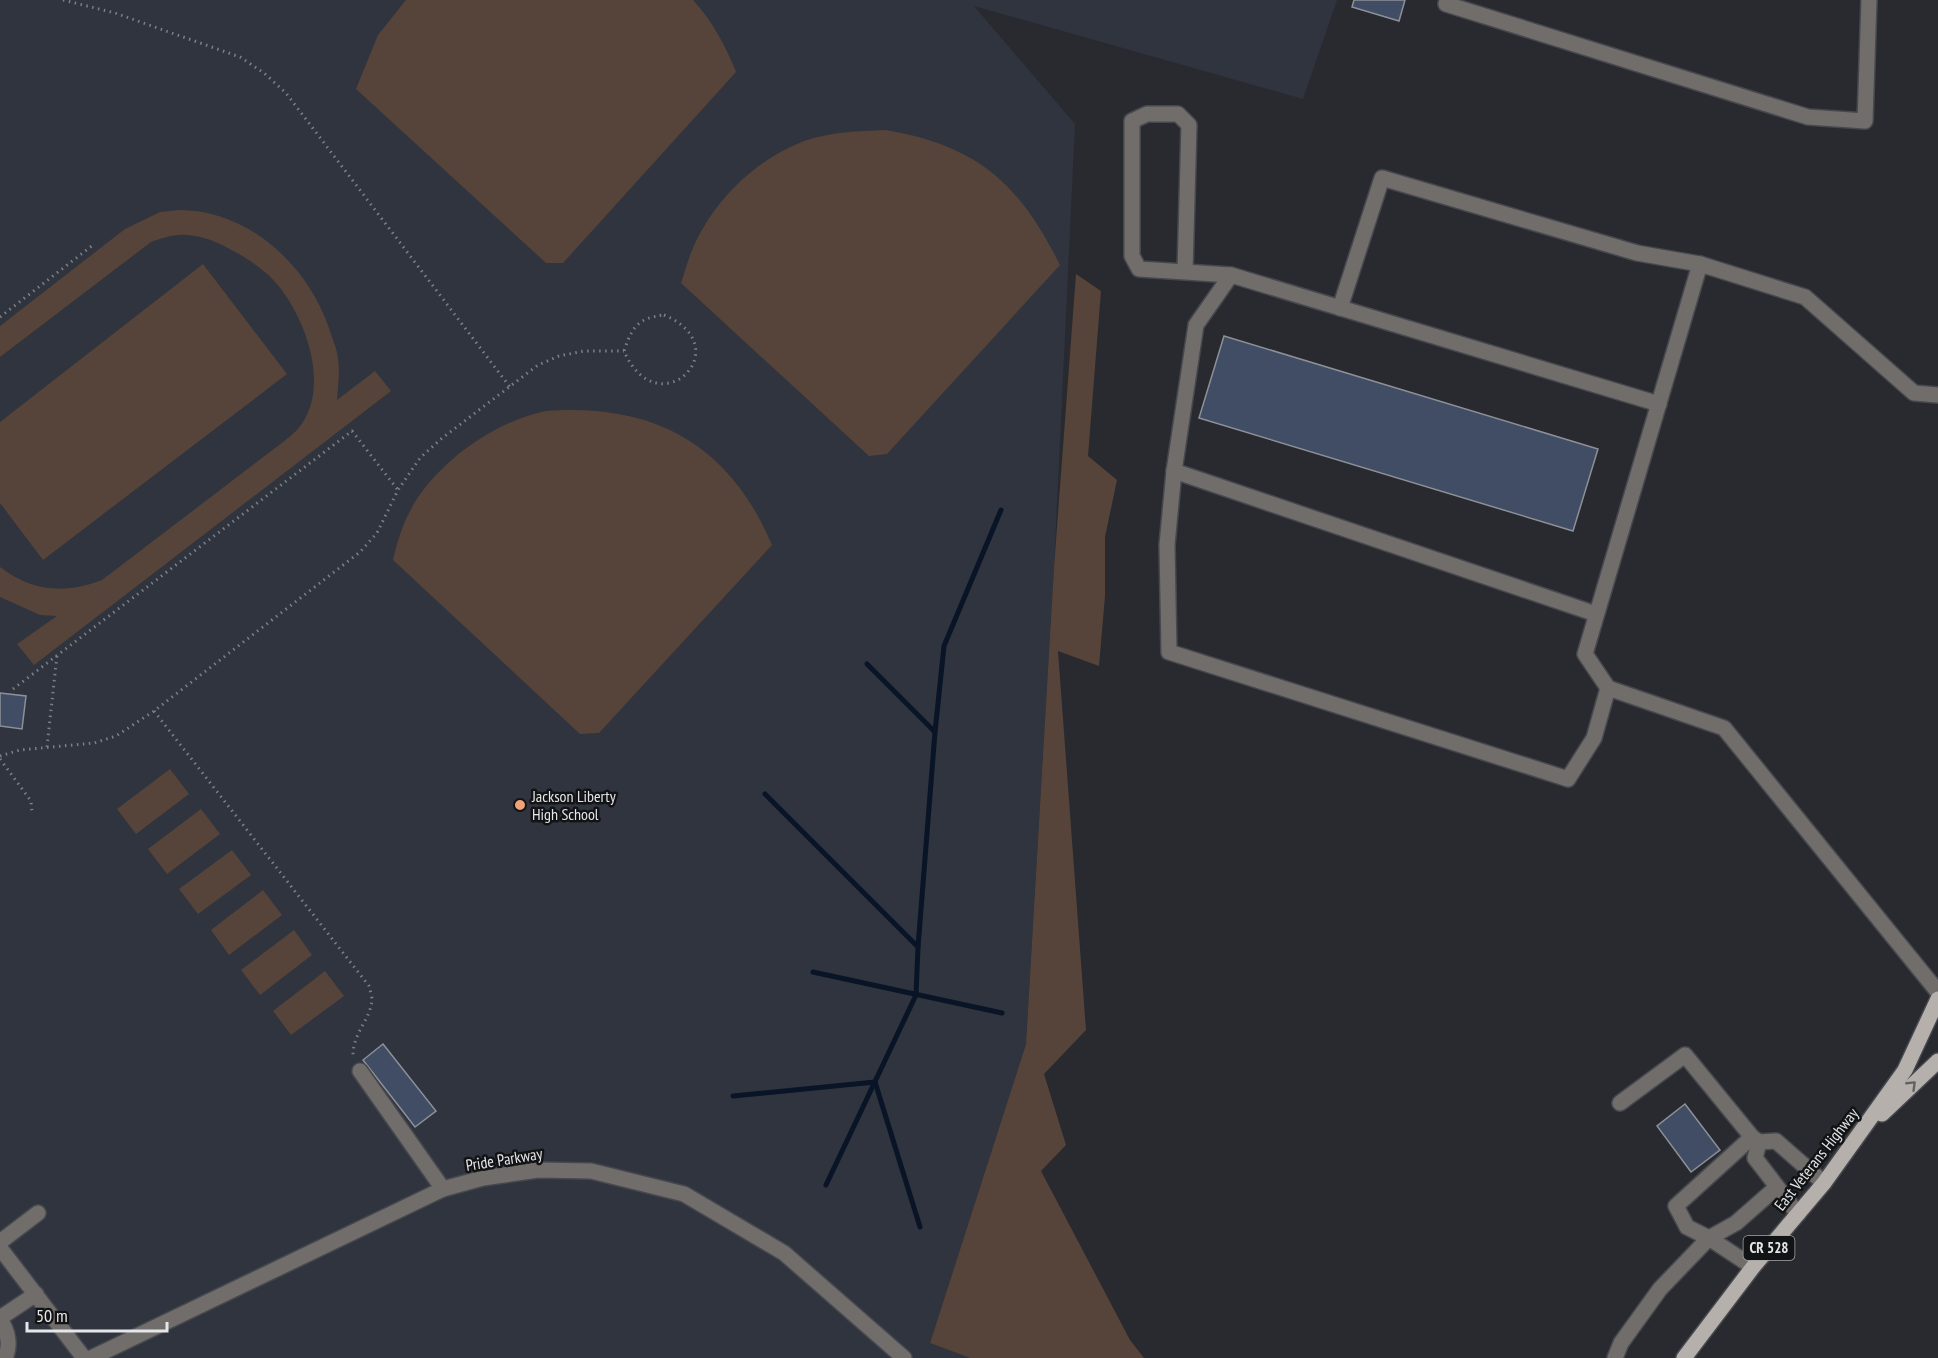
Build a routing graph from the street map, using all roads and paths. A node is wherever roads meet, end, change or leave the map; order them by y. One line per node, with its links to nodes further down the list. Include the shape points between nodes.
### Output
1 (63, 0): 11 (path, via 202,43 240,57 264,73 286,93)
2 (1447, 0): 3 (street, via 1446,4 1808,117 1865,121)
3 (1869, 0)
4 (93, 245): 9 (path)
5 (1700, 264): 8 (street, via 1637,253 1382,178); 12 (street, via 1805,297 1914,393); 13 (street)
6 (1185, 272): 6 (street, via 1189,125 1178,114 1147,114 1132,121 1132,256 1139,269); 7 (street)
7 (1231, 275): 8 (street); 14 (street, via 1196,325)
8 (1340, 308): 13 (street)
9 (0, 317)
10 (624, 351): 10 (path, via 640,375 662,384 673,383 685,375 697,354 687,329 664,315 649,316 639,324); 11 (path, via 584,351 559,356 538,365)
11 (510, 387): 15 (path, via 420,458)
12 (1938, 395)
13 (1659, 404): 16 (street)
14 (1174, 471): 16 (street); 18 (street, via 1167,545 1169,652 1568,779 1594,738)
15 (398, 490): 17 (path, via 352,431); 20 (path, via 377,533 360,552)
16 (1596, 615): 18 (street, via 1585,654)
17 (57, 655): 19 (path); 21 (path)
18 (1608, 688): 24 (street, via 1724,728)
19 (13, 689)
20 (154, 711): 21 (path, via 116,736 94,743); 27 (path, via 369,986 372,1000 355,1037 352,1055)
21 (47, 747): 22 (path, via 21,750)
22 (0, 758): 23 (path, via 31,801)
23 (32, 812)
24 (1938, 992)
25 (1938, 999): 30 (main road, East Veterans Highway / CR 528, via 1905,1070)
26 (1938, 1061): 30 (main road, one-way to 26)
27 (360, 1071): 33 (street)
28 (1620, 1103): 29 (street, via 1685,1055)
29 (1756, 1139): 31 (street, via 1776,1141); 32 (street, via 1755,1158); 36 (street, via 1676,1206 1687,1227)
30 (1856, 1139): 31 (main road, East Veterans Highway / CR 528)
31 (1824, 1183): 35 (main road, East Veterans Highway / CR 528)
32 (1777, 1187): 35 (street); 36 (street, via 1736,1222)
33 (442, 1189): 44 (street, Pride Parkway); 45 (street, Pride Parkway, via 483,1178 549,1170 591,1171 684,1194 784,1253)
34 (38, 1213): 37 (street)
35 (1798, 1214): 39 (main road, East Veterans Highway / CR 528)
36 (1709, 1238): 39 (street); 46 (street, via 1660,1288 1621,1343)
37 (0, 1242)
38 (0, 1248): 40 (street)
39 (1754, 1267): 47 (main road, East Veterans Highway / CR 528)
40 (36, 1294): 41 (street); 43 (street)
41 (0, 1319): 42 (street, via 8,1338)
42 (5, 1358)
43 (84, 1358)
44 (91, 1358)
45 (904, 1358)
46 (1615, 1358)
47 (1684, 1358)

